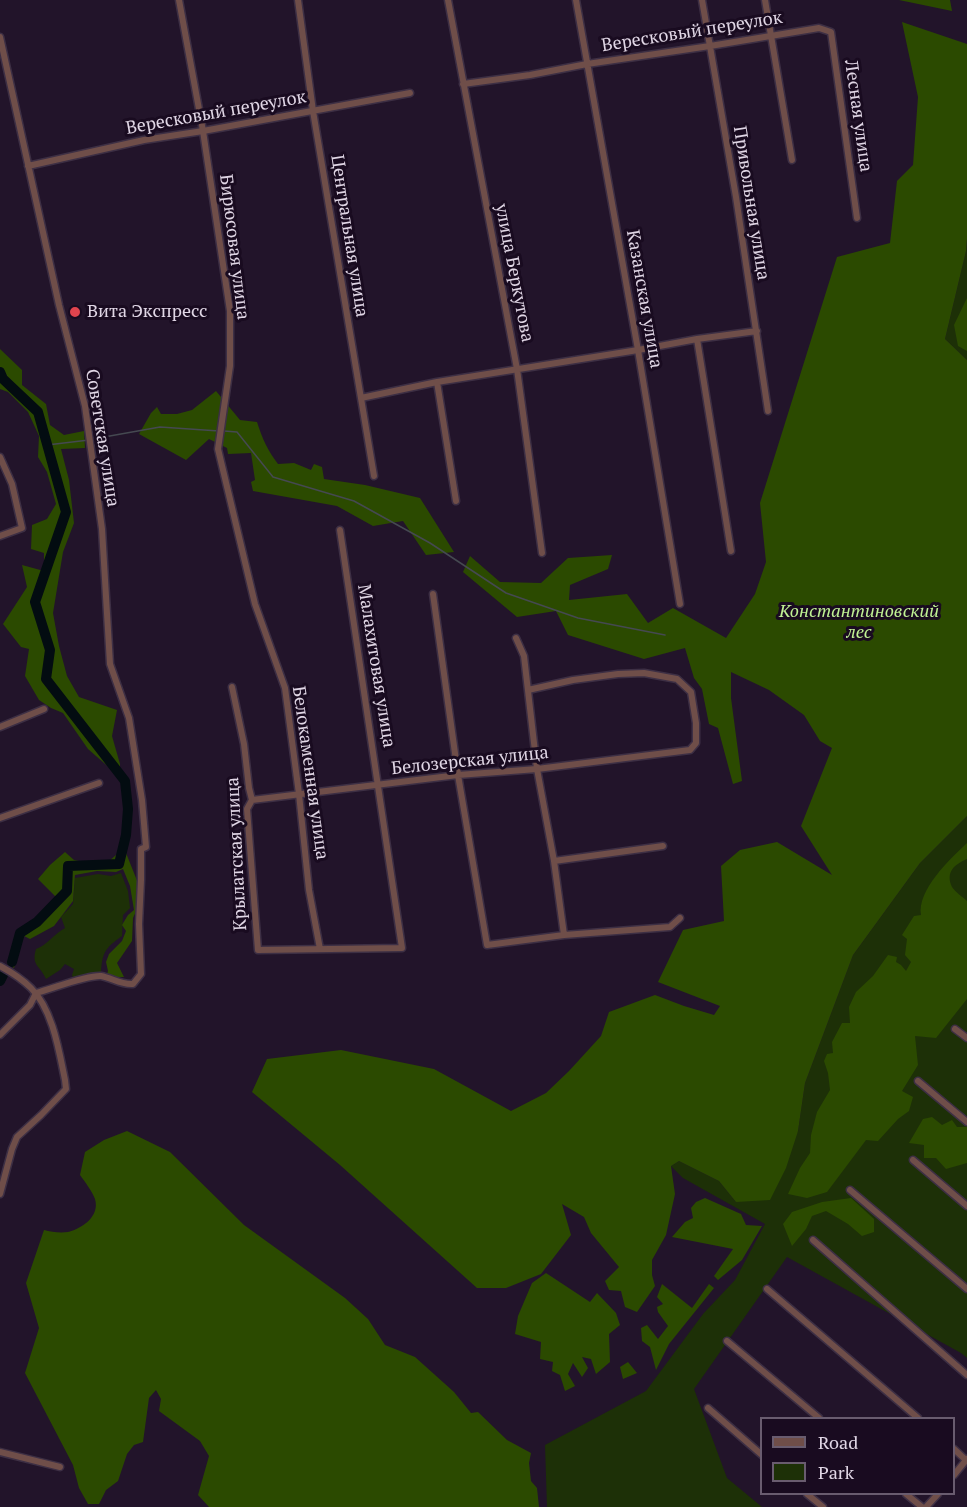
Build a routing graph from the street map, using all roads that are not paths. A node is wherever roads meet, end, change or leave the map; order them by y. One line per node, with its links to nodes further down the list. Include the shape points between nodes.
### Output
1 (179, 0): 15 (street, Бирюсовая улица)
2 (298, 0): 14 (street, Центральная улица)
3 (448, 0): 12 (street, улица Беркутова)
4 (576, 0): 11 (street, Казанская улица)
5 (702, 0): 10 (street, Привольная улица)
6 (765, 0): 8 (street)
7 (819, 28): 8 (street, Вересковый переулок); 18 (street, Лесная улица, via 831,32)
8 (770, 35): 10 (street, Вересковый переулок); 16 (street)
9 (0, 37): 17 (street, Советская улица)
10 (710, 46): 11 (street, Вересковый переулок); 19 (street, Привольная улица)
11 (587, 64): 12 (street, Вересковый переулок); 21 (street, Казанская улица)
12 (463, 84): 22 (street, улица Беркутова)
13 (410, 93): 14 (street, Вересковый переулок)
14 (314, 111): 15 (street, Вересковый переулок); 24 (street, Центральная улица)
15 (203, 131): 17 (street, Вересковый переулок); 34 (street, Бирюсовая улица, via 230,310 230,366 218,449)
16 (792, 160)
17 (28, 166): 54 (street, Советская улица, via 85,406 102,529 110,664 129,718 146,847 141,849 141,974 133,984 100,976)
18 (857, 218)
19 (757, 331): 20 (street); 25 (street, Привольная улица)
20 (698, 339): 21 (street); 31 (street)
21 (638, 351): 22 (street); 35 (street, Казанская улица)
22 (517, 369): 23 (street); 32 (street, улица Беркутова)
23 (437, 382): 24 (street); 28 (street)
24 (361, 398): 27 (street, Центральная улица)
25 (768, 411)
26 (0, 457): 30 (street, via 12,484 22,528)
27 (374, 476)
28 (456, 501)
29 (340, 530): 44 (street, Малахитовая улица)
30 (0, 536)
31 (731, 551)
32 (542, 553)
33 (433, 594): 42 (street)
34 (255, 604): 45 (street, Белокаменная улица, via 285,688)
35 (680, 604)
36 (516, 638): 38 (street, via 524,656)
37 (232, 687): 46 (street, Крылатская улица)
38 (528, 690): 41 (street); 41 (street, Белозерская улица, via 618,674 644,673 676,679 691,692 696,723 696,742 690,750)
39 (44, 709): 40 (street)
40 (0, 727)
41 (537, 769): 42 (street, Белозерская улица); 49 (street)
42 (459, 776): 44 (street, Белозерская улица); 51 (street, via 487,945)
43 (99, 783): 47 (street)
44 (379, 785): 45 (street, Белозерская улица); 52 (street, Малахитовая улица, via 402,948)
45 (299, 794): 46 (street, Белозерская улица); 52 (street, Белокаменная улица)
46 (252, 800): 52 (street, Крылатская улица, via 247,809 258,950)
47 (0, 818)
48 (663, 846): 49 (street)
49 (554, 861): 51 (street)
50 (680, 918): 51 (street, via 670,927)
51 (564, 935)
52 (320, 949)
53 (0, 966): 54 (street)
54 (36, 993): 56 (street, via 30,1005); 62 (street, via 54,1031 66,1089 17,1137)
55 (956, 1029): 57 (street)
56 (0, 1035)
57 (967, 1038)
58 (918, 1081): 59 (street)
59 (967, 1122)
60 (913, 1160): 63 (street)
61 (850, 1190): 66 (street)
62 (0, 1194)
63 (967, 1206)
64 (813, 1240): 68 (street)
65 (767, 1289): 71 (street)
66 (967, 1289)
67 (727, 1341): 70 (street)
68 (967, 1375)
69 (708, 1408): 74 (street)
70 (817, 1417)
71 (916, 1417)
72 (955, 1450): 75 (street)
73 (0, 1452): 76 (street)
74 (760, 1453)
75 (967, 1460): 77 (street)
76 (60, 1467)
77 (955, 1474)
78 (808, 1495): 81 (street)
79 (907, 1495): 82 (street)
80 (937, 1495): 82 (street)
81 (823, 1507)
82 (924, 1507)

